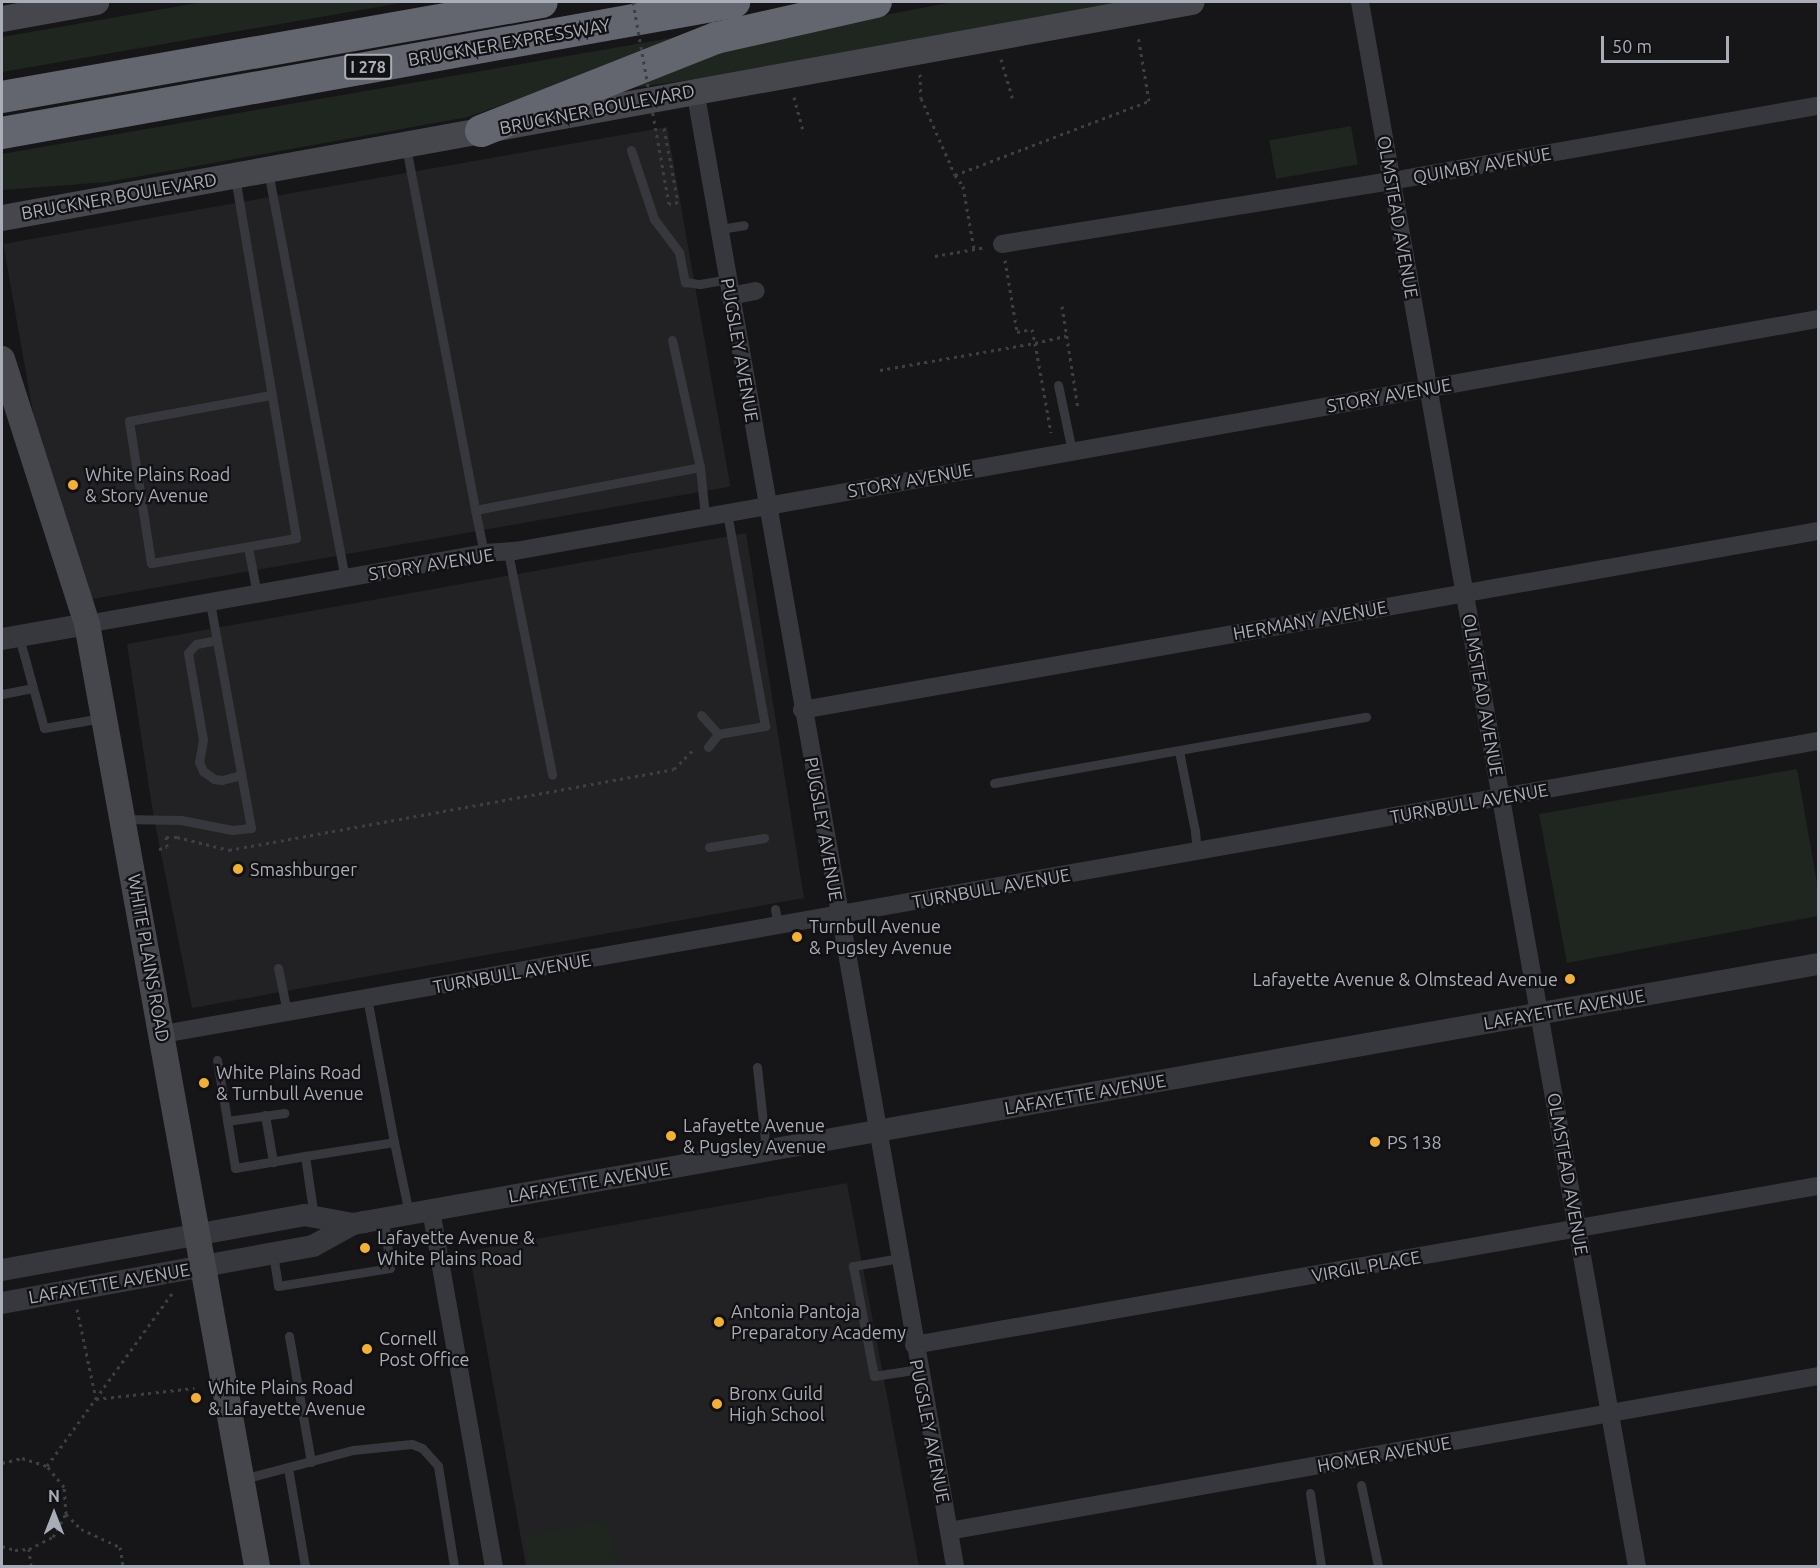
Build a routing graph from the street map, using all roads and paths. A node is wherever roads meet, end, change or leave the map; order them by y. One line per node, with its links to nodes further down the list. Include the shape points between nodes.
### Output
1 (96, 2): 8 (main road)
2 (542, 2): 15 (highway, BRUCKNER EXPRESSWAY / I 278)
3 (633, 2): 18 (path, bridge, via 669,204 678,202)
4 (734, 2): 21 (highway, BRUCKNER EXPRESSWAY / I 278)
5 (876, 2): 19 (highway, via 716,38)
6 (1192, 2): 13 (main road, BRUCKNER BOULEVARD)
7 (1360, 2): 29 (street, OLMSTEAD AVENUE)
8 (46, 6): 9 (main road)
9 (2, 19)
10 (1138, 35): 20 (path, via 1149,101)
11 (1001, 59): 16 (path)
12 (920, 74): 27 (path, via 921,98)
13 (695, 90): 19 (main road, BRUCKNER BOULEVARD); 32 (street, PUGSLEY AVENUE)
14 (794, 97): 22 (path)
15 (2, 98)
16 (1013, 100)
17 (1818, 106): 29 (street, QUIMBY AVENUE)
18 (664, 128)
19 (480, 131): 24 (main road, BRUCKNER BOULEVARD)
20 (1069, 131): 23 (path); 27 (path)
21 (2, 133)
22 (804, 134)
23 (1071, 139)
24 (405, 145): 26 (main road, BRUCKNER BOULEVARD); 53 (lane)
25 (631, 150): 36 (lane, via 654,219 679,252 686,282)
26 (268, 170): 28 (main road, BRUCKNER BOULEVARD); 60 (lane)
27 (955, 175): 33 (path, via 963,186)
28 (235, 176): 30 (main road, BRUCKNER BOULEVARD); 47 (lane)
29 (1391, 181): 34 (street, QUIMBY AVENUE); 46 (street, OLMSTEAD AVENUE)
30 (2, 218)
31 (744, 225): 32 (lane)
32 (720, 229): 36 (street, PUGSLEY AVENUE)
33 (974, 249): 34 (path); 35 (path)
34 (1004, 252): 42 (path, via 1017,332 1032,330)
35 (935, 256)
36 (728, 288): 37 (street); 52 (street, PUGSLEY AVENUE)
37 (756, 291)
38 (1062, 306): 40 (path)
39 (1818, 318): 46 (street, STORY AVENUE)
40 (1066, 336): 42 (path); 48 (path)
41 (672, 340): 51 (lane)
42 (1035, 343): 44 (path); 49 (path)
43 (2, 359): 64 (main road, WHITE PLAINS ROAD)
44 (880, 370)
45 (1058, 385): 50 (lane)
46 (1428, 388): 50 (street, STORY AVENUE); 61 (street, OLMSTEAD AVENUE)
47 (271, 395): 57 (lane, via 296,538); 57 (lane, via 129,421 151,563)
48 (1078, 412)
49 (1051, 433)
50 (1072, 451): 52 (street, STORY AVENUE)
51 (700, 467): 53 (lane); 55 (lane)
52 (768, 505): 54 (street, STORY AVENUE); 69 (street, PUGSLEY AVENUE)
53 (475, 510): 59 (lane)
54 (727, 513): 55 (street, STORY AVENUE); 73 (lane, via 765,726)
55 (705, 516): 58 (street, STORY AVENUE)
56 (1818, 531): 61 (street, HERMANY AVENUE)
57 (248, 547): 62 (lane)
58 (508, 552): 59 (street, STORY AVENUE); 79 (lane)
59 (484, 553): 60 (street, STORY AVENUE)
60 (345, 578): 62 (street, STORY AVENUE)
61 (1465, 593): 69 (street, HERMANY AVENUE); 81 (street, OLMSTEAD AVENUE)
62 (257, 594): 63 (street, STORY AVENUE)
63 (210, 602): 64 (street, STORY AVENUE); 66 (lane)
64 (87, 624): 65 (street, STORY AVENUE); 71 (main road, WHITE PLAINS ROAD)
65 (10, 638): 67 (lane)
66 (217, 640): 78 (lane); 78 (lane, via 196,644 188,653 203,740 200,762 203,771 214,779)
67 (32, 688): 68 (lane); 71 (lane, via 44,728)
68 (2, 694)
69 (802, 710): 87 (street, PUGSLEY AVENUE)
70 (701, 715): 73 (lane)
71 (105, 717): 82 (main road, WHITE PLAINS ROAD)
72 (1366, 717): 77 (lane)
73 (718, 734): 75 (lane)
74 (1818, 741): 81 (street, TURNBULL AVENUE)
75 (708, 747)
76 (693, 750): 85 (path, via 674,769 229,850 177,837 166,837 168,847)
77 (1179, 751): 80 (lane); 86 (lane)
78 (241, 775): 82 (lane, via 251,828 232,830 181,820)
79 (552, 775)
80 (994, 783)
81 (1501, 797): 86 (street, TURNBULL AVENUE); 92 (street, OLMSTEAD AVENUE)
82 (123, 819): 93 (main road, WHITE PLAINS ROAD)
83 (764, 838): 84 (lane)
84 (710, 847)
85 (159, 849)
86 (1197, 852): 87 (street, TURNBULL AVENUE)
87 (840, 915): 90 (street, TURNBULL AVENUE, via 776,918); 99 (street, PUGSLEY AVENUE)
88 (1818, 964): 92 (street, LAFAYETTE AVENUE)
89 (278, 968): 91 (lane)
90 (367, 998): 91 (street, TURNBULL AVENUE); 100 (lane)
91 (287, 1012): 93 (street, TURNBULL AVENUE)
92 (1539, 1013): 99 (street, LAFAYETTE AVENUE); 109 (street, OLMSTEAD AVENUE)
93 (162, 1034): 110 (main road, WHITE PLAINS ROAD)
94 (217, 1060): 98 (lane)
95 (758, 1067): 101 (lane)
96 (284, 1113): 97 (lane)
97 (265, 1116): 98 (lane); 103 (lane)
98 (227, 1121): 103 (lane, via 235,1168)
99 (878, 1130): 101 (street, LAFAYETTE AVENUE); 112 (street, PUGSLEY AVENUE)
100 (394, 1142): 102 (lane); 105 (lane)
101 (766, 1150): 105 (street, LAFAYETTE AVENUE)
102 (304, 1156): 103 (lane); 106 (lane)
103 (273, 1162)
104 (1818, 1186): 109 (street, VIRGIL PLACE)
105 (420, 1212): 107 (street, LAFAYETTE AVENUE); 141 (street)
106 (314, 1217): 108 (street, LAFAYETTE AVENUE); 110 (street, LAFAYETTE AVENUE, via 304,1215)
107 (384, 1219): 108 (street, LAFAYETTE AVENUE); 111 (lane, via 390,1268 278,1286)
108 (352, 1224): 111 (street, LAFAYETTE AVENUE, via 313,1246)
109 (1577, 1229): 119 (street, VIRGIL PLACE); 124 (street, OLMSTEAD AVENUE)
110 (198, 1233): 113 (main road, WHITE PLAINS ROAD); 114 (street, LAFAYETTE AVENUE)
111 (273, 1254): 113 (street, LAFAYETTE AVENUE)
112 (900, 1258): 119 (street, PUGSLEY AVENUE); 120 (lane, via 853,1266 874,1376)
113 (204, 1266): 116 (street, LAFAYETTE AVENUE); 129 (main road, WHITE PLAINS ROAD)
114 (2, 1270)
115 (177, 1287): 123 (path)
116 (2, 1303)
117 (76, 1304): 123 (path)
118 (289, 1336): 125 (lane)
119 (914, 1345): 120 (street, PUGSLEY AVENUE)
120 (919, 1369): 133 (street, PUGSLEY AVENUE)
121 (1818, 1376): 124 (street, HOMER AVENUE)
122 (194, 1388): 123 (path)
123 (96, 1399): 127 (path)
124 (1610, 1413): 133 (street, HOMER AVENUE); 145 (street, OLMSTEAD AVENUE)
125 (311, 1462): 128 (lane); 140 (lane, via 353,1450 412,1444 422,1448 438,1466)
126 (2, 1463): 127 (path, via 22,1458)
127 (47, 1466): 132 (path, via 64,1487)
128 (288, 1467): 129 (lane); 139 (lane)
129 (242, 1479): 138 (main road, WHITE PLAINS ROAD)
130 (1361, 1485): 144 (lane)
131 (1310, 1493): 143 (lane)
132 (66, 1514): 135 (path, via 53,1537); 137 (path, via 81,1529 120,1547)
133 (949, 1531): 142 (street, PUGSLEY AVENUE)
134 (2, 1546): 135 (path)
135 (29, 1550): 136 (path)
136 (31, 1566)
137 (123, 1566)
138 (257, 1566)
139 (305, 1566)
140 (454, 1566)
141 (494, 1566)
142 (955, 1566)
143 (1321, 1566)
144 (1378, 1566)
145 (1637, 1566)

